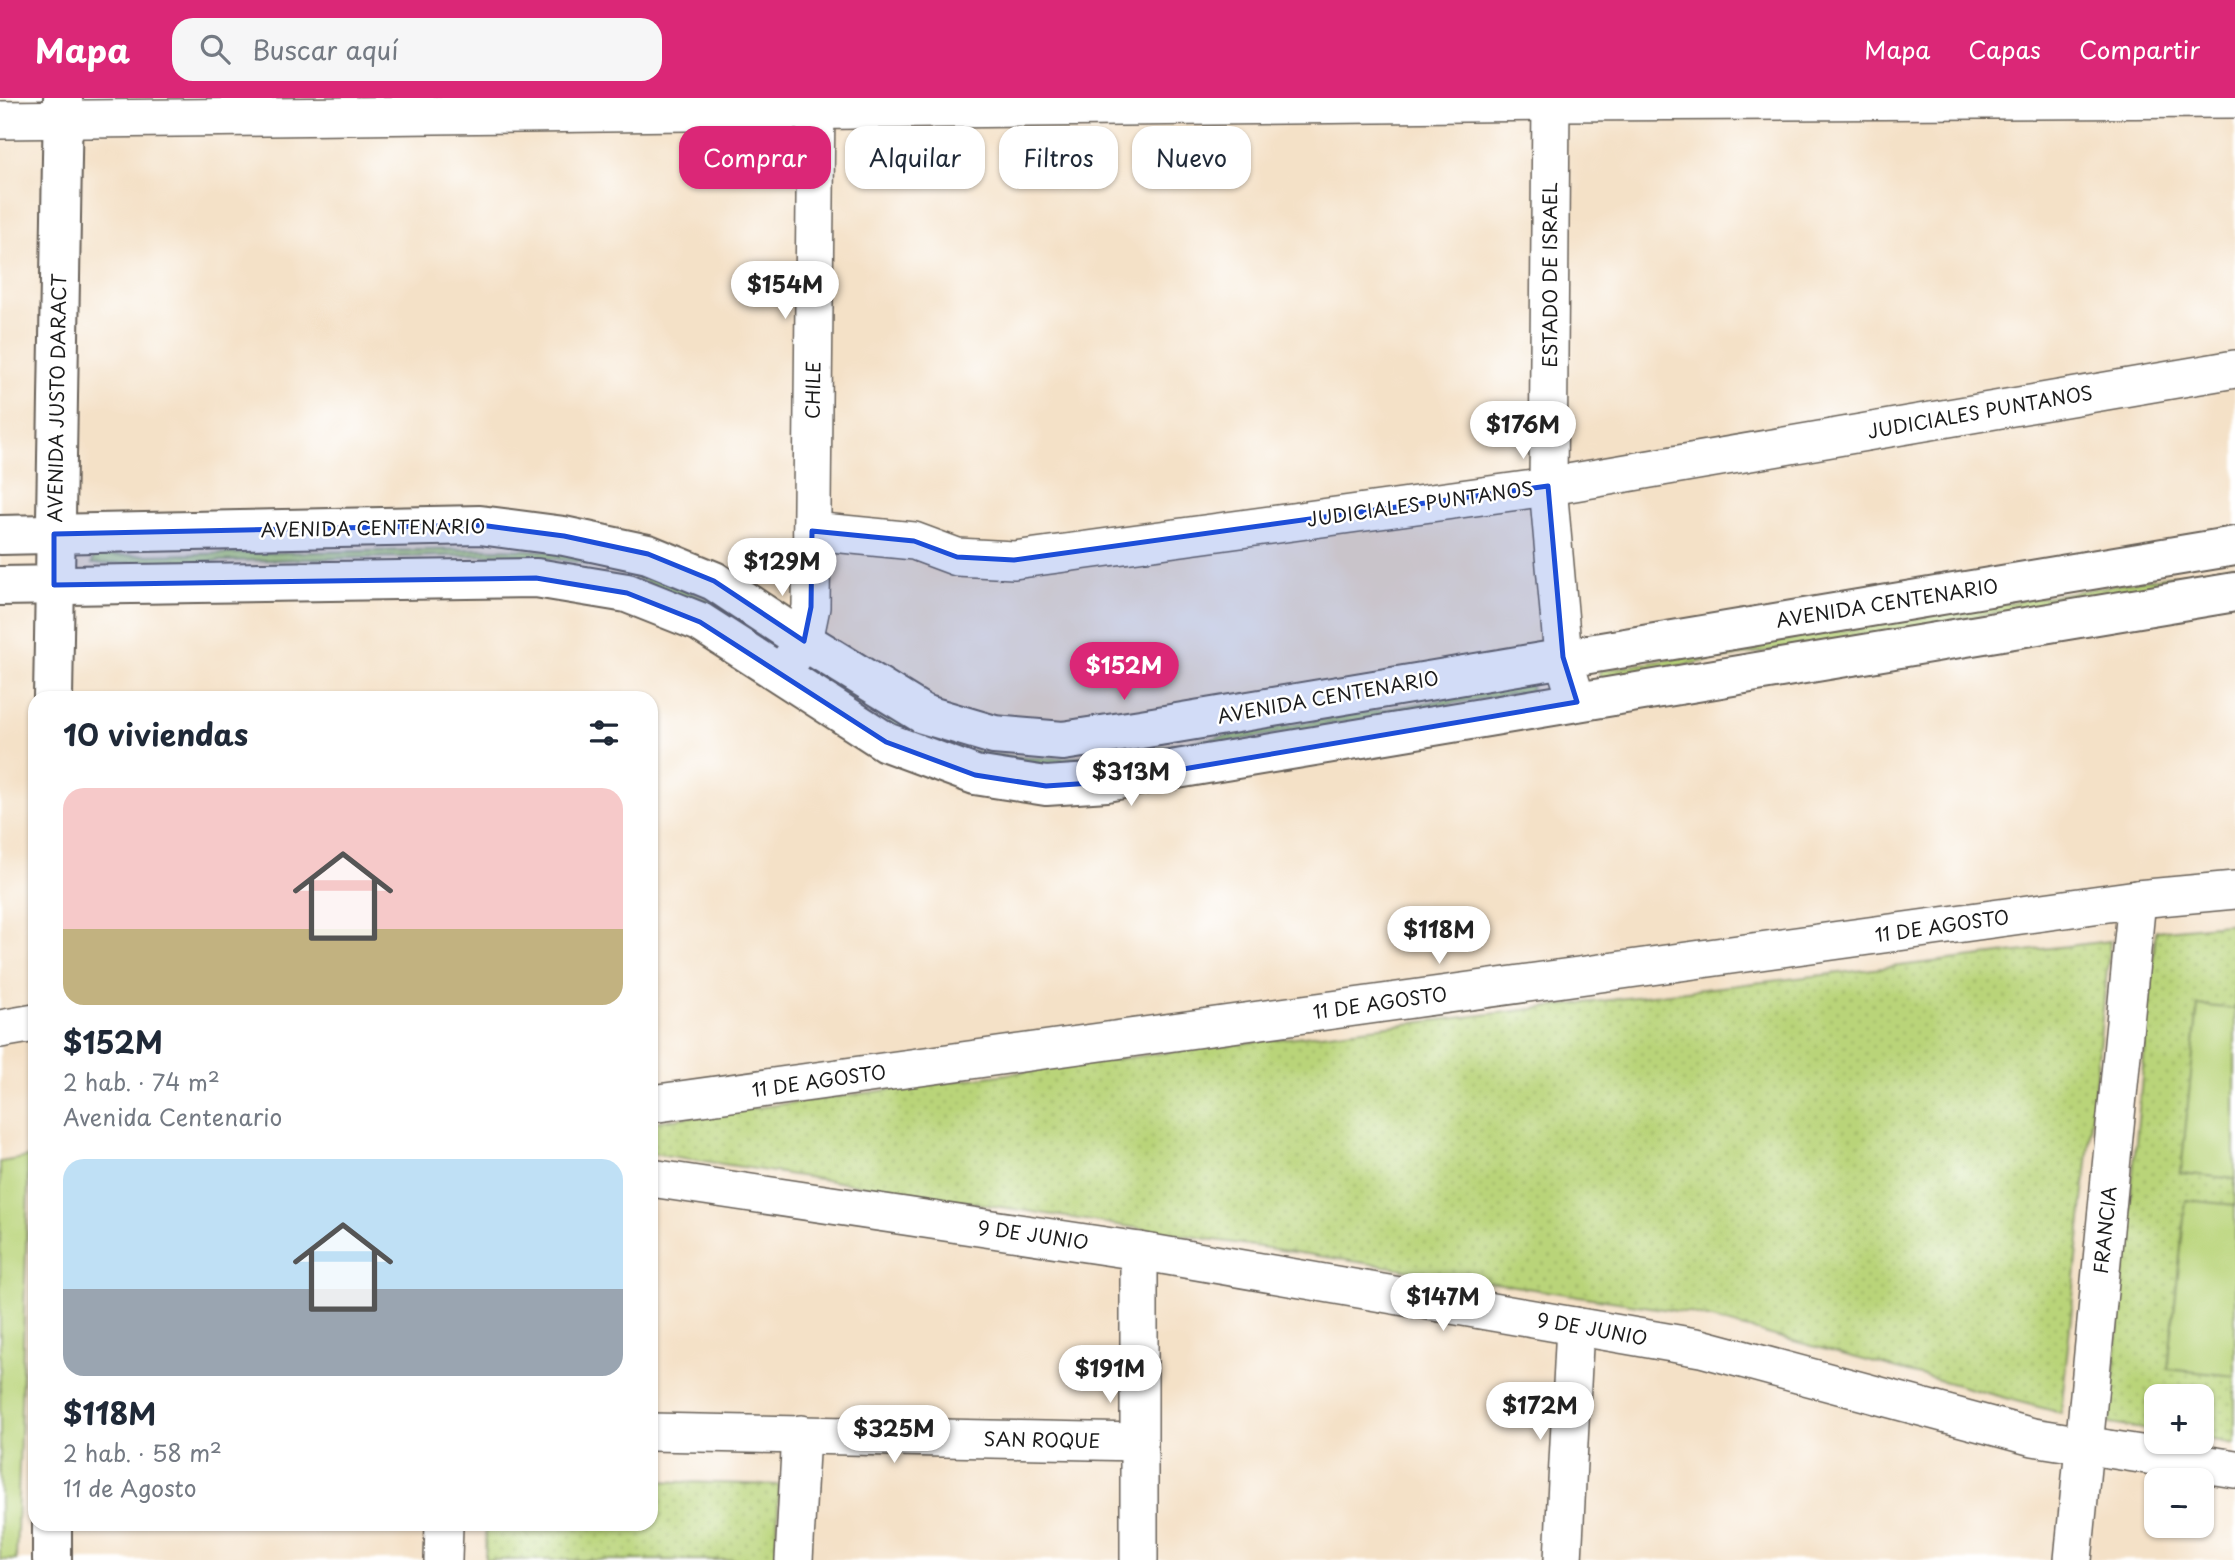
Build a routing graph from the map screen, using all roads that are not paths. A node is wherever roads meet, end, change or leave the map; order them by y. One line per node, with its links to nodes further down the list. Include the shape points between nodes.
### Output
1 (1551, 100): 2 (street); 3 (street); 7 (street, ESTADO DE ISRAEL)
2 (2235, 100)
3 (816, 105): 4 (street); 8 (street, CHILE)
4 (63, 109): 5 (street); 10 (main road, AVENIDA JUSTO DARACT)
5 (0, 120)
6 (2235, 369): 7 (street, JUDICIALES PUNTANOS)
7 (1548, 486): 8 (street, JUDICIALES PUNTANOS, via 1014,560 957,557 914,541); 16 (street, ESTADO DE ISRAEL)
8 (812, 531): 15 (street, CHILE, via 811,607)
9 (0, 534): 10 (main road, AVENIDA CENTENARIO)
10 (54, 534): 12 (main road, AVENIDA JUSTO DARACT); 15 (main road, AVENIDA CENTENARIO, via 480,525 564,536 648,554 713,581)
11 (2235, 546): 16 (main road, AVENIDA CENTENARIO)
12 (54, 585): 13 (main road); 17 (main road, via 536,578 627,593 700,622); 18 (main road, AVENIDA JUSTO DARACT)
13 (0, 586)
14 (2235, 592): 19 (main road)
15 (804, 641): 16 (main road, AVENIDA CENTENARIO, via 923,714 995,735 1063,741); 17 (street, CHILE)
16 (1563, 657): 19 (street, ESTADO DE ISRAEL)
17 (781, 674): 19 (main road, via 886,741 975,775 1046,786 1107,782)
18 (52, 691)
19 (1577, 702)
20 (2235, 890): 21 (street, 11 DE AGOSTO)
21 (2137, 899): 24 (street, 11 DE AGOSTO); 31 (street, FRANCIA)
22 (28, 1024): 23 (street)
23 (0, 1029)
24 (658, 1103)
25 (658, 1179): 26 (street, 9 DE JUNIO)
26 (1139, 1251): 27 (street, 9 DE JUNIO); 30 (street)
27 (1574, 1326): 31 (street, 9 DE JUNIO, via 1701,1348 2033,1437); 39 (street)
28 (658, 1432): 29 (street, SAN ROQUE)
29 (802, 1434): 30 (street, SAN ROQUE); 37 (street)
30 (1139, 1442): 38 (street)
31 (2084, 1446): 32 (street, 9 DE JUNIO); 40 (street, FRANCIA)
32 (2235, 1469)
33 (52, 1531): 35 (main road)
34 (444, 1531): 36 (street)
35 (52, 1560)
36 (443, 1560)
37 (794, 1560)
38 (1139, 1560)
39 (1563, 1560)
40 (2073, 1560)

